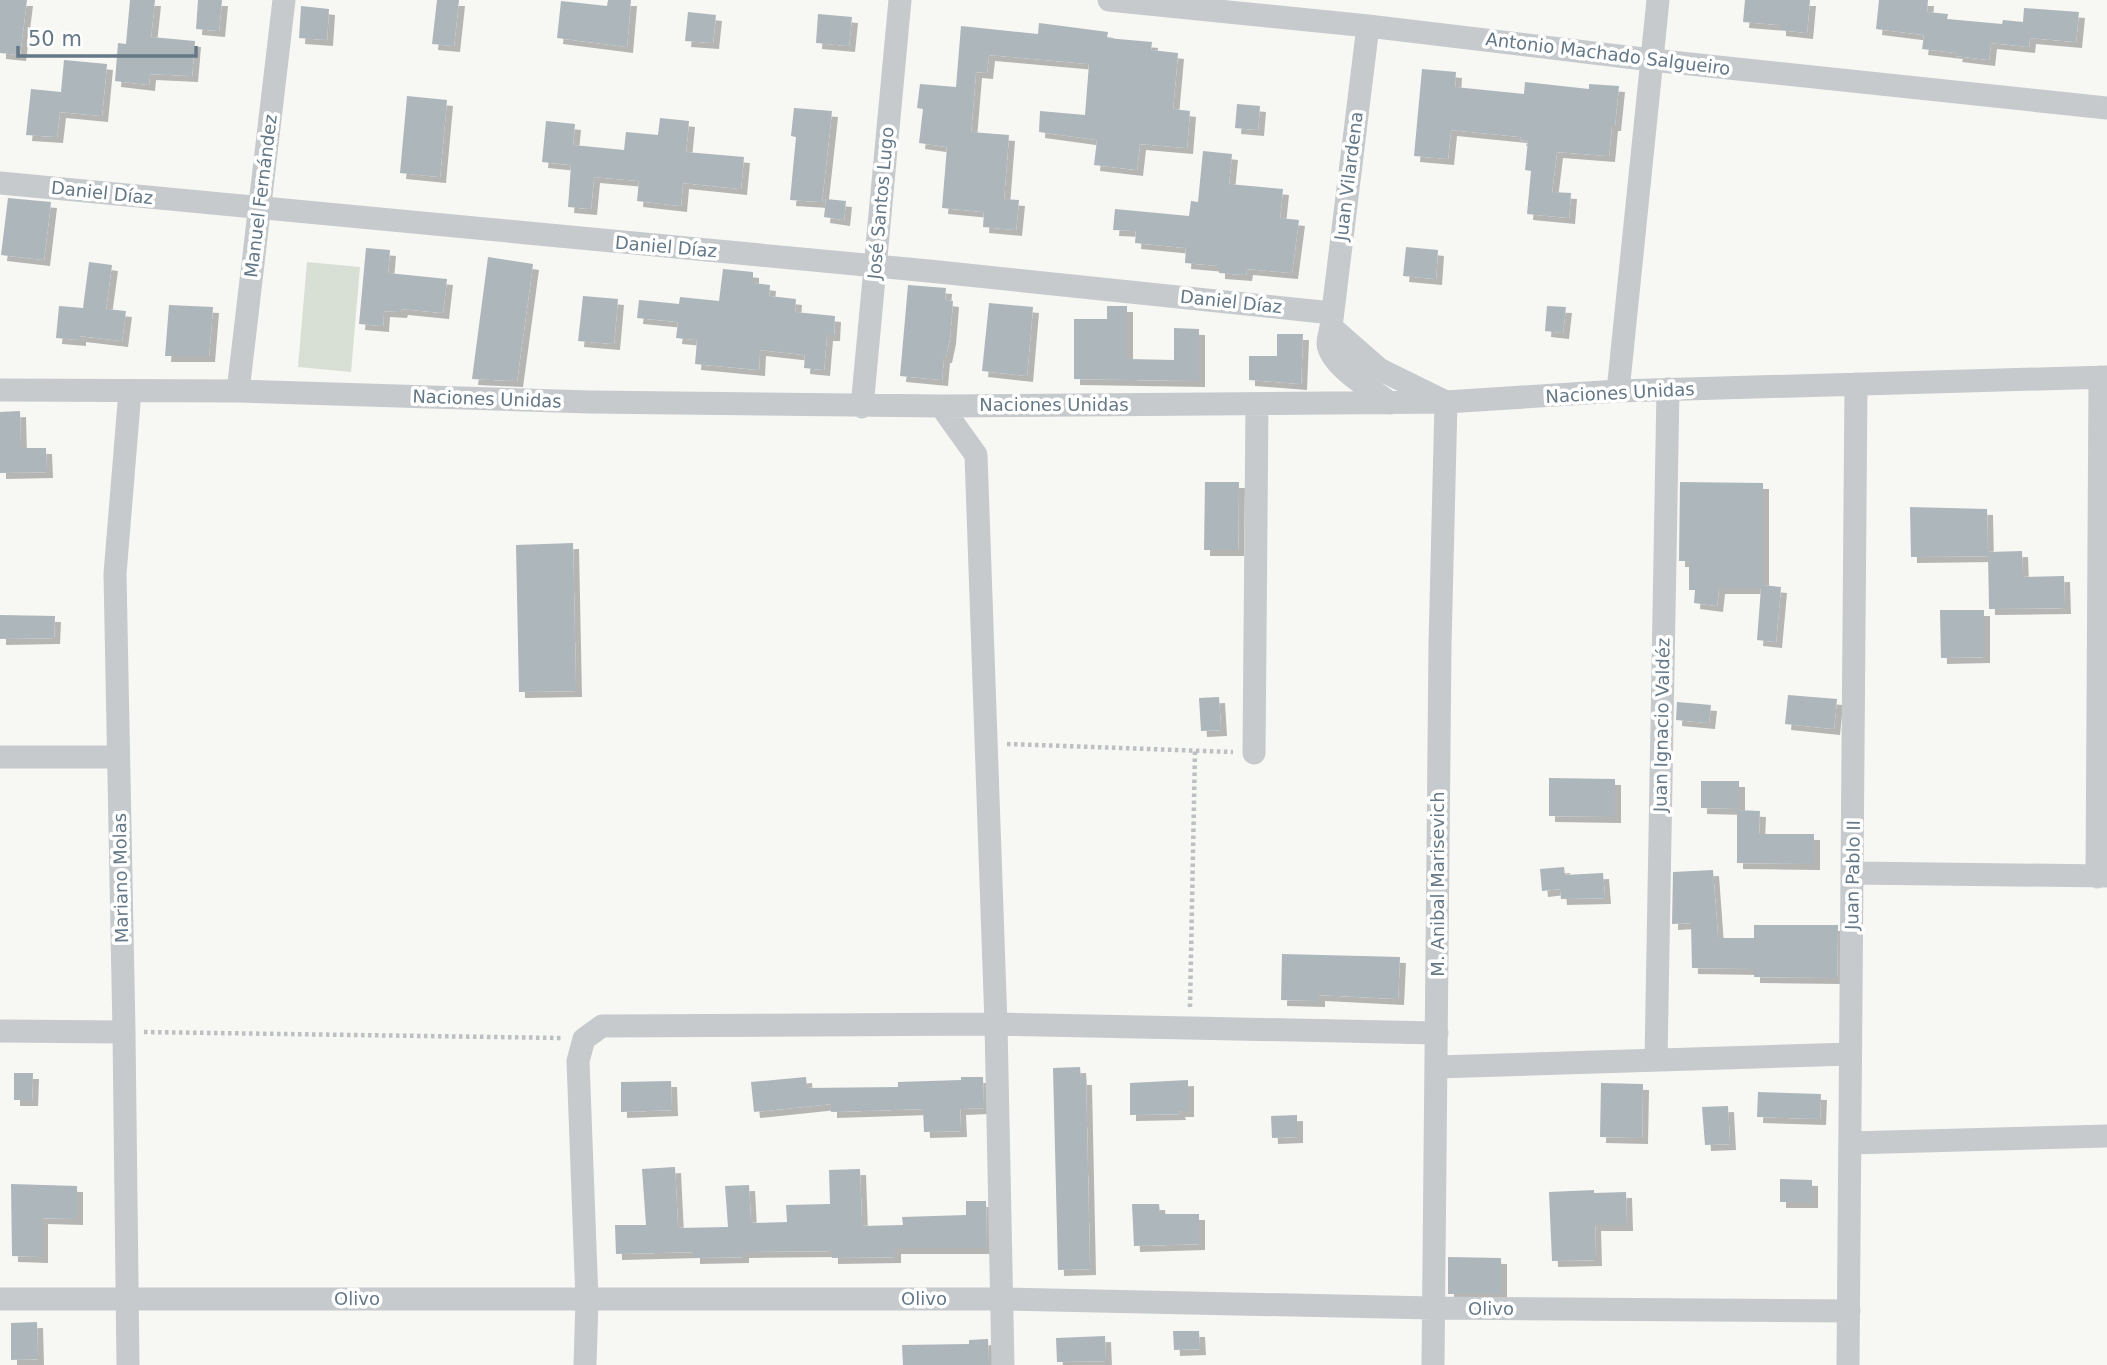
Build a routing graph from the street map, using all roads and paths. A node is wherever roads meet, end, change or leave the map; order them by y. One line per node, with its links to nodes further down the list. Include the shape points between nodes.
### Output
1 (284, 0): 9 (street, Manuel Fernández)
2 (900, 0): 10 (street, José Santos Lugo)
3 (1109, 0): 5 (street, Antonio Machado Salgueiro)
4 (1658, 0): 6 (street)
5 (1368, 26): 6 (street, Antonio Machado Salgueiro); 11 (street, Juan Vilardena)
6 (1652, 60): 7 (street, Antonio Machado Salgueiro); 18 (street)
7 (2107, 108)
8 (0, 183): 9 (street, Daniel Díaz)
9 (259, 209): 10 (street, Daniel Díaz); 17 (street, Manuel Fernández)
10 (875, 266): 11 (street, Daniel Díaz); 23 (street, José Santos Lugo)
11 (1332, 320): 19 (street, via 1378,369); 20 (street, Juan Vilardena, via 1328,346 1336,360)
12 (2104, 377): 13 (street, Naciones Unidas); 30 (street)
13 (1856, 384): 15 (street, Naciones Unidas); 29 (street, Juan Pablo II)
14 (0, 390): 16 (street, Naciones Unidas)
15 (1668, 390): 18 (street, Naciones Unidas); 38 (street, Juan Ignacio Valdéz)
16 (130, 391): 17 (street, Naciones Unidas); 28 (street, Mariano Molas, via 116,574)
17 (238, 391): 23 (street, Naciones Unidas)
18 (1618, 391): 19 (street, Naciones Unidas)
19 (1446, 402): 20 (street, Naciones Unidas); 35 (street, M. Anibal Marisevich)
20 (1391, 403): 21 (street, Naciones Unidas)
21 (1257, 404): 22 (street, Naciones Unidas); 26 (street)
22 (942, 406): 23 (street, Naciones Unidas); 24 (street, via 976,455)
23 (862, 407)
24 (986, 743): 25 (path); 31 (street)
25 (1195, 751): 26 (path); 32 (path)
26 (1255, 753)
27 (0, 757): 28 (street)
28 (118, 757): 34 (street, Mariano Molas)
29 (1854, 873): 30 (street); 37 (street, Juan Pablo II)
30 (2102, 876)
31 (996, 1024): 32 (street); 36 (street, via 602,1026); 42 (street)
32 (1190, 1028): 35 (street)
33 (0, 1031): 34 (street)
34 (124, 1032): 36 (path); 44 (street, Mariano Molas)
35 (1437, 1033): 39 (street, M. Anibal Marisevich)
36 (584, 1039): 45 (street, via 578,1060)
37 (1850, 1054): 38 (street); 41 (street, Juan Pablo II)
38 (1656, 1060): 39 (street)
39 (1437, 1067): 46 (street, M. Anibal Marisevich)
40 (2107, 1136): 41 (street)
41 (1850, 1143): 47 (street, Juan Pablo II)
42 (1002, 1298): 45 (street, Olivo); 46 (street, Olivo); 50 (street)
43 (0, 1299): 44 (street, Olivo)
44 (128, 1299): 45 (street, Olivo); 48 (street, Mariano Molas)
45 (587, 1300): 49 (street)
46 (1433, 1308): 47 (street, Olivo); 51 (street, M. Anibal Marisevich)
47 (1849, 1311): 52 (street, Juan Pablo II)
48 (128, 1365)
49 (585, 1365)
50 (1003, 1365)
51 (1433, 1365)
52 (1848, 1365)

